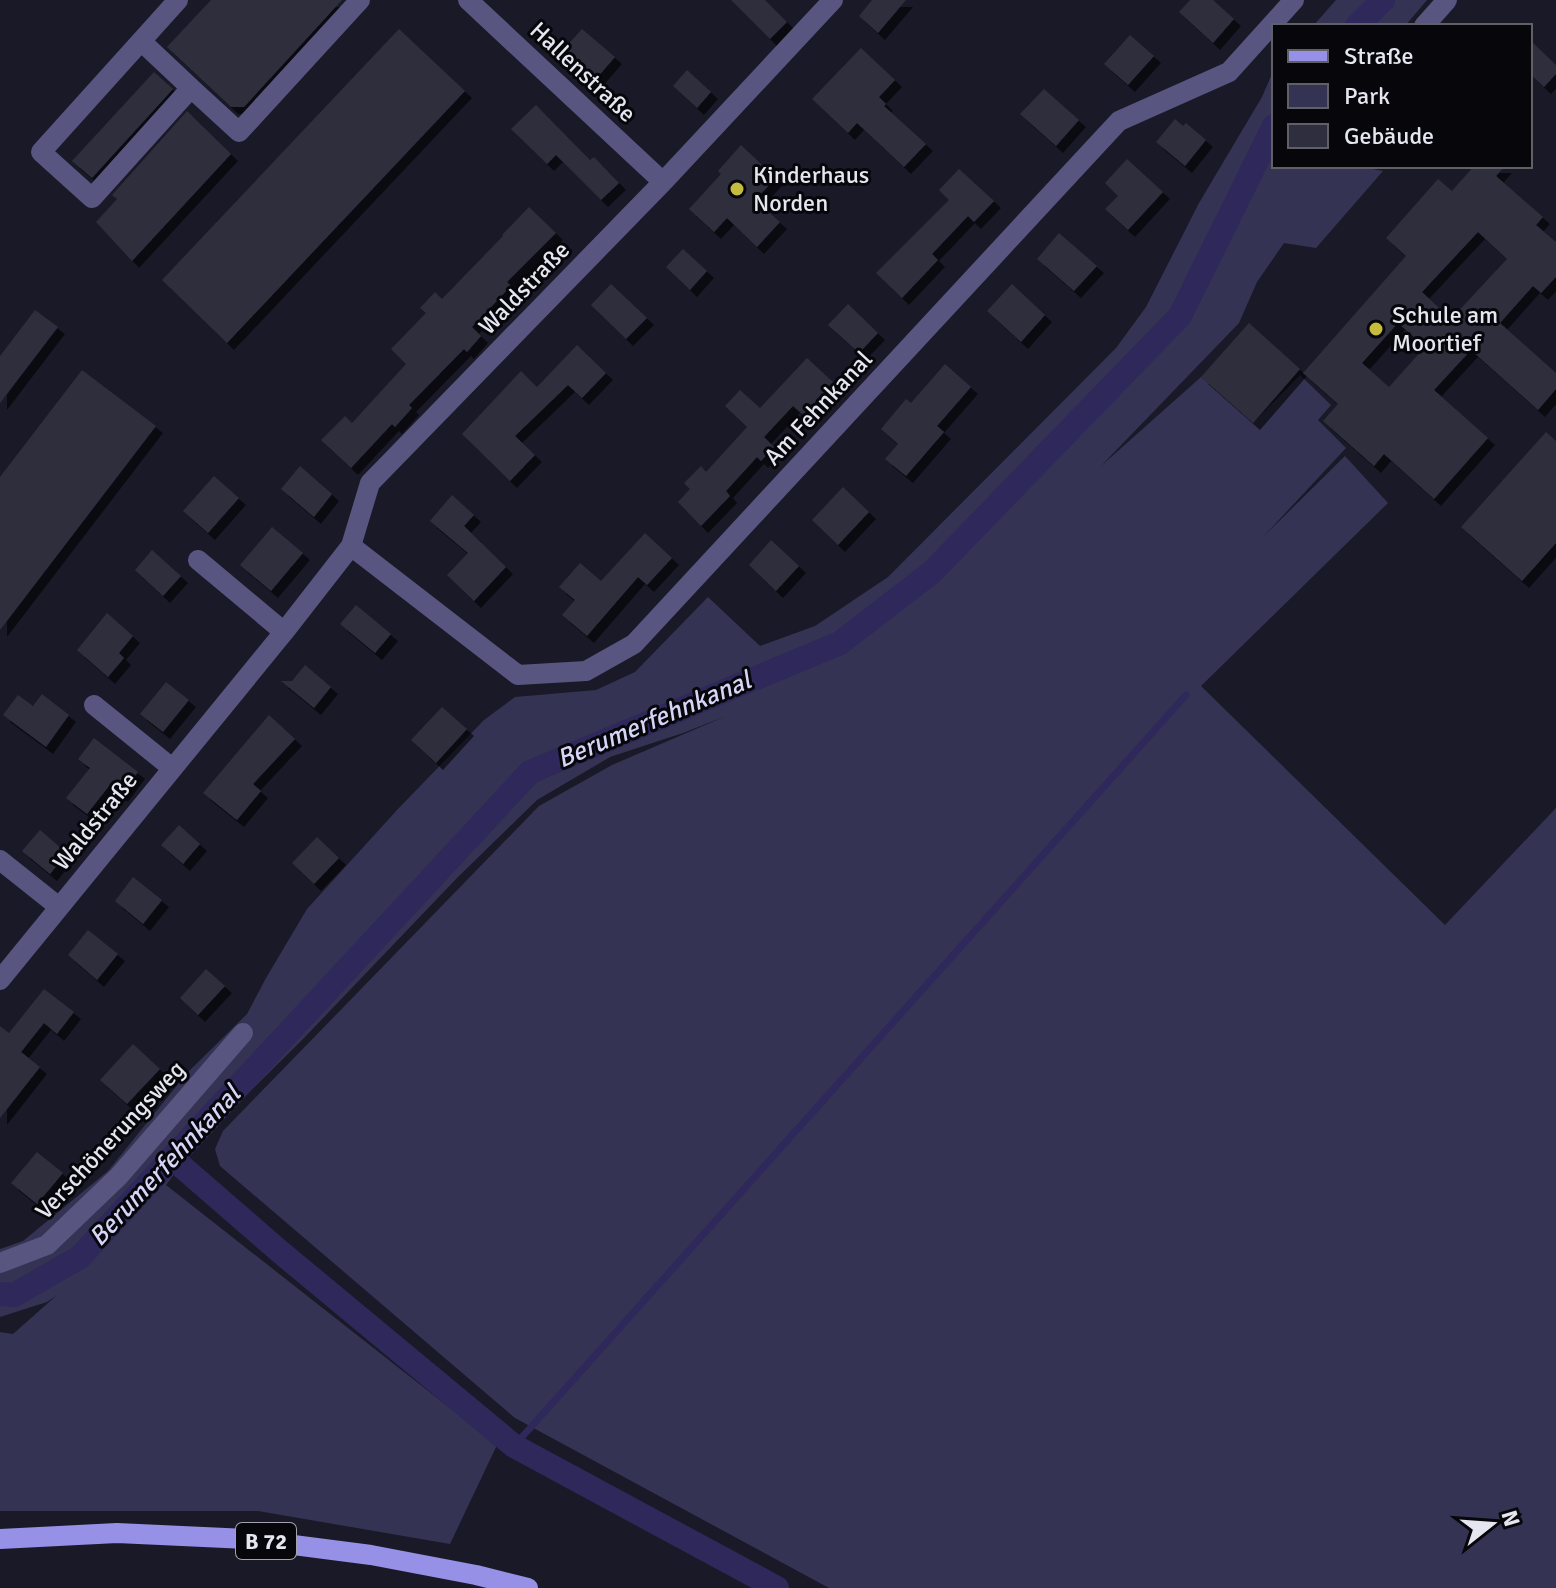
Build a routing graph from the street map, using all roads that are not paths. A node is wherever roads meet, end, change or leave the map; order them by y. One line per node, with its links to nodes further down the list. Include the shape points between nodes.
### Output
1 (178, 0): 10 (street)
2 (360, 0): 11 (street, via 239,132)
3 (468, 0): 12 (street, Hallenstraße)
4 (833, 0): 12 (street, Waldstraße)
5 (1294, 0): 8 (street, Am Fehnkanal)
6 (1447, 0): 9 (street)
7 (1272, 24): 13 (street, Am Fehnkanal, via 1229,72 1119,121 634,644 586,671 518,675)
8 (1272, 24)
9 (1426, 24)
10 (141, 41): 11 (street); 11 (street, via 41,152 92,198)
11 (191, 88)
12 (663, 182): 13 (street, Waldstraße, via 370,483)
13 (351, 546): 15 (street, Waldstraße)
14 (198, 560): 15 (street)
15 (284, 632): 17 (street, Waldstraße)
16 (94, 705): 17 (street, Waldstraße)
17 (172, 768): 19 (street, Waldstraße)
18 (0, 860): 19 (street, Waldstraße)
19 (59, 907): 20 (street, Waldstraße)
20 (0, 980)
21 (243, 1033): 22 (street, Verschönerungsweg, via 119,1176 47,1245)
22 (0, 1263)
23 (0, 1539): 24 (main road, B 72, via 117,1533 247,1539 371,1555)
24 (528, 1588)

